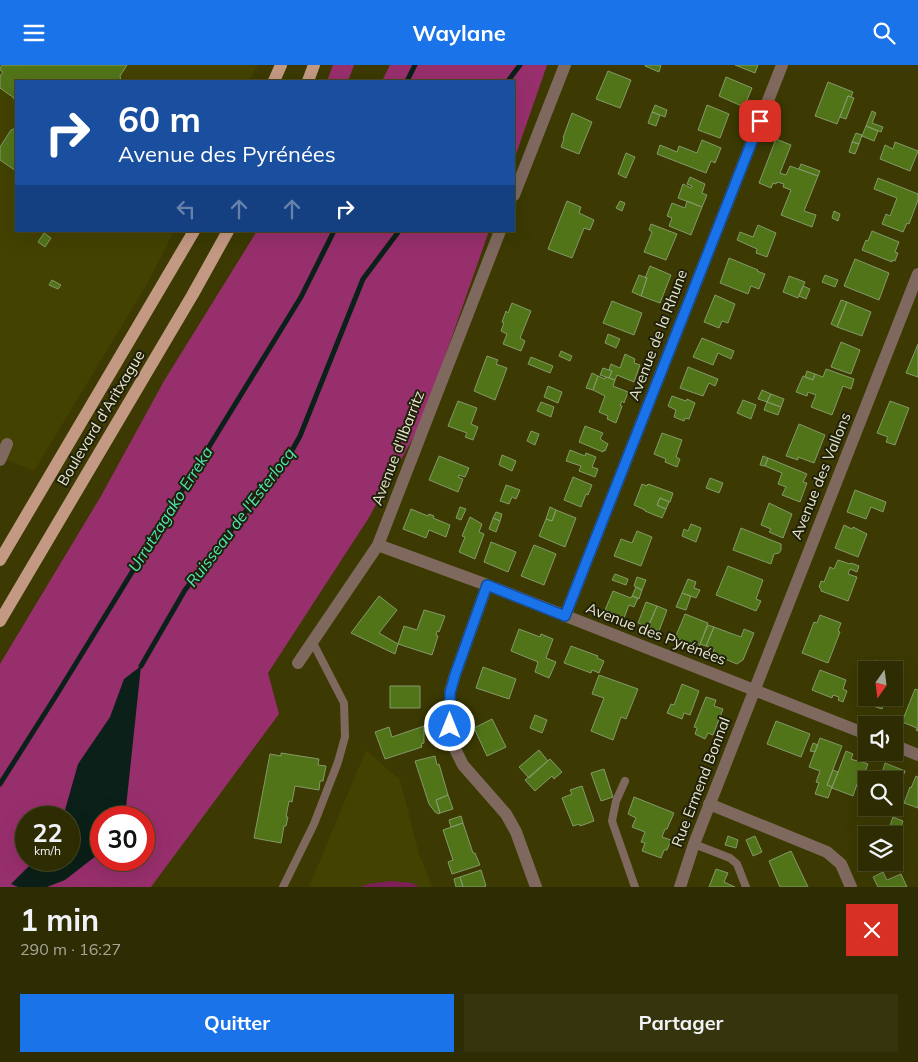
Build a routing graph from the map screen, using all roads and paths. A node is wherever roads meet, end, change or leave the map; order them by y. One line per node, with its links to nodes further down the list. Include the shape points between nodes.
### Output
1 (281, 65): 5 (main road)
2 (314, 65): 6 (main road)
3 (565, 65): 7 (street)
4 (782, 65): 17 (street, Avenue de la Rhune)
5 (274, 80)
6 (308, 80)
7 (515, 192)
8 (193, 232): 15 (main road, Boulevard d'Aritxague)
9 (227, 232): 18 (main road, Boulevard d'Aritxague)
10 (500, 232): 14 (street, Avenue d'Ilbarritz)
11 (918, 274): 21 (street, Avenue des Vallons)
12 (7, 444): 13 (street)
13 (0, 460)
14 (378, 545): 16 (street, Avenue des Pyrénées); 19 (street, Avenue d'Ilbarritz)
15 (0, 560)
16 (487, 585): 17 (street, Avenue des Pyrénées); 29 (street, via 450,693 450,726 454,747 463,765 506,814 516,832)
17 (565, 616): 21 (street, Avenue des Pyrénées)
18 (0, 621)
19 (313, 643): 20 (street, Avenue d'Ilbarritz); 28 (lane, via 344,703 345,737 314,824)
20 (298, 663)
21 (754, 690): 22 (street, Avenue des Pyrénées); 26 (street, Rue Ermend Bonnal)
22 (858, 731)
23 (903, 749): 24 (street)
24 (918, 755)
25 (625, 781): 30 (lane, via 612,821)
26 (709, 804): 27 (street, Rue Ermend Bonnal); 33 (street, via 827,852 841,864)
27 (694, 844): 31 (street, Rue Ermend Bonnal); 32 (lane, via 730,858 737,864)
28 (283, 887)
29 (536, 887)
30 (635, 887)
31 (680, 887)
32 (746, 887)
33 (851, 887)

